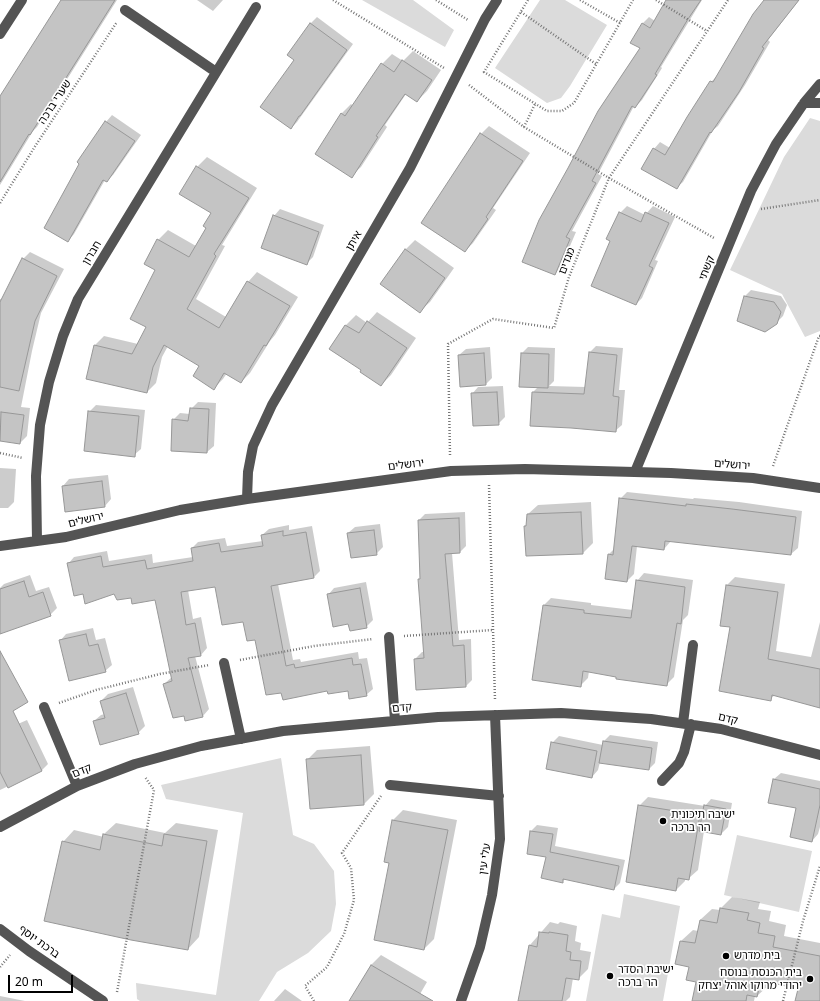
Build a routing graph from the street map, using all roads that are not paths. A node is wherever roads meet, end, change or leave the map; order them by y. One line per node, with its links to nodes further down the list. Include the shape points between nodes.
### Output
1 (22, 0): 5 (street)
2 (497, 0): 12 (street, איתן, via 480,28 410,168 272,405 252,446)
3 (256, 7): 6 (street, חברון)
4 (125, 10): 6 (street)
5 (0, 34)
6 (216, 72): 13 (street, חברון, via 78,299 63,336 49,382 40,425 36,476)
7 (820, 84): 8 (street, קשתי)
8 (804, 103): 9 (street); 10 (street, קשתי, via 776,144 751,191)
9 (820, 103)
10 (635, 472): 11 (street, ירושלים, via 672,472 768,480); 12 (street, ירושלים, via 525,469 450,471)
11 (820, 488)
12 (247, 498): 13 (street, ירושלים)
13 (37, 541): 14 (street, ירושלים)
14 (0, 546)
15 (389, 637): 20 (street)
16 (693, 645): 21 (street)
17 (224, 663): 22 (street)
18 (44, 708): 26 (street)
19 (495, 715): 20 (street, קדם); 21 (street, קדם, via 561,713); 27 (street, עלי עין)
20 (395, 721): 22 (street, קדם, via 283,731)
21 (687, 724): 23 (street, קדם, via 721,729); 24 (street, via 680,763)
22 (241, 739): 26 (street, קדם, via 201,746 136,764)
23 (820, 755)
24 (662, 781)
25 (390, 784): 27 (street)
26 (76, 786): 28 (street, קדם)
27 (499, 796): 31 (street, עלי עין, via 500,839 492,895 480,947)
28 (0, 827)
29 (0, 929): 30 (street, ברכת יוסף)
30 (98, 999)
31 (461, 1001)

